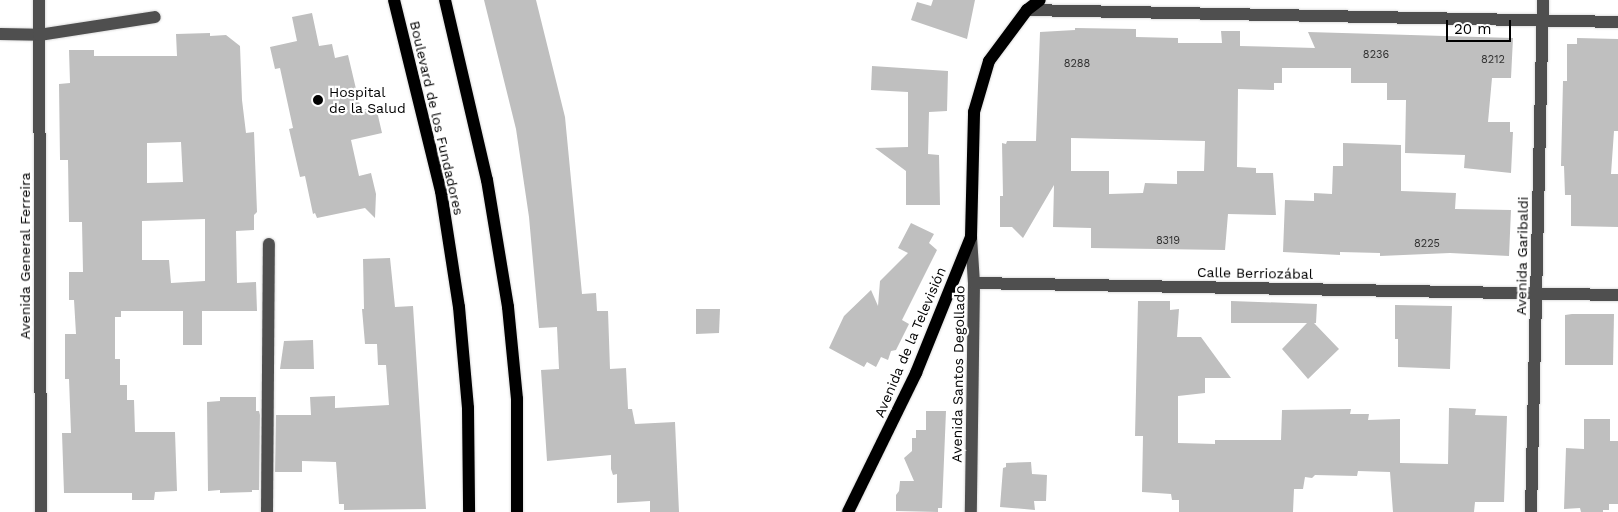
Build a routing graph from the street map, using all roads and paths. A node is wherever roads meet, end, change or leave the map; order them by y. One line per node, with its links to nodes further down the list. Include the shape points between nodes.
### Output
1 (39, 0): 11 (street, Avenida General Ferreira)
2 (394, 0): 19 (main road, Boulevard de los Fundadores, via 441,192 459,307 468,408)
3 (445, 0): 20 (main road, via 487,180 508,307 517,399)
4 (1040, 0): 6 (main road)
5 (1543, 0): 8 (street, Avenida Garibaldi)
6 (1027, 10): 8 (street); 12 (main road, via 990,61 974,112)
7 (155, 17): 11 (street)
8 (1543, 20): 9 (street); 15 (street, Avenida Garibaldi)
9 (1618, 22)
10 (0, 34): 11 (street)
11 (39, 35): 17 (street, Avenida General Ferreira)
12 (971, 237): 14 (street, Avenida Santos Degollado); 21 (main road, Avenida de la Televisión, via 916,373)
13 (269, 244): 18 (street)
14 (974, 283): 15 (street, Calle Berriozábal); 22 (street, Avenida Santos Degollado)
15 (1536, 293): 16 (street, Calle Berriozábal); 23 (street, Avenida Garibaldi)
16 (1618, 295)
17 (41, 512)
18 (267, 512)
19 (469, 512)
20 (518, 512)
21 (848, 512)
22 (971, 512)
23 (1531, 512)

